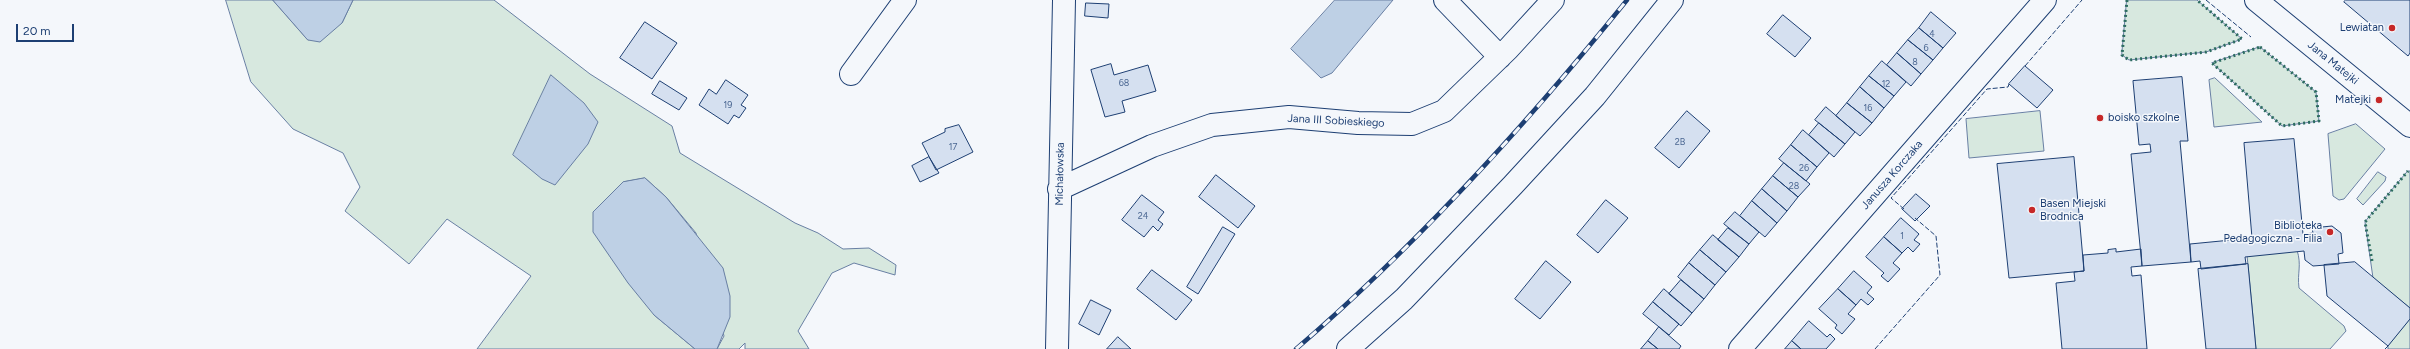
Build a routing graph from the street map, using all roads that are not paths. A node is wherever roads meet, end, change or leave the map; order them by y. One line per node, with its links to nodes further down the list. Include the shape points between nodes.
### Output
1 (905, 0): 9 (street)
2 (1064, 0): 11 (street, Michałowska)
3 (1445, 0): 8 (street)
4 (1553, 0): 8 (street, Jana III Sobieskiego)
5 (1672, 0): 13 (street, via 1595,96 1514,185 1404,299)
6 (2045, 0): 14 (street, Janusza Korczaka)
7 (2256, 0): 10 (street, Jana Matejki)
8 (1500, 57): 11 (street, Jana III Sobieskiego, via 1444,111 1412,124 1358,123 1289,117 1212,125 1152,146)
9 (851, 74)
10 (2410, 126)
11 (1059, 189): 12 (street, Michałowska)
12 (1057, 349)
13 (1348, 349)
14 (1740, 349)

